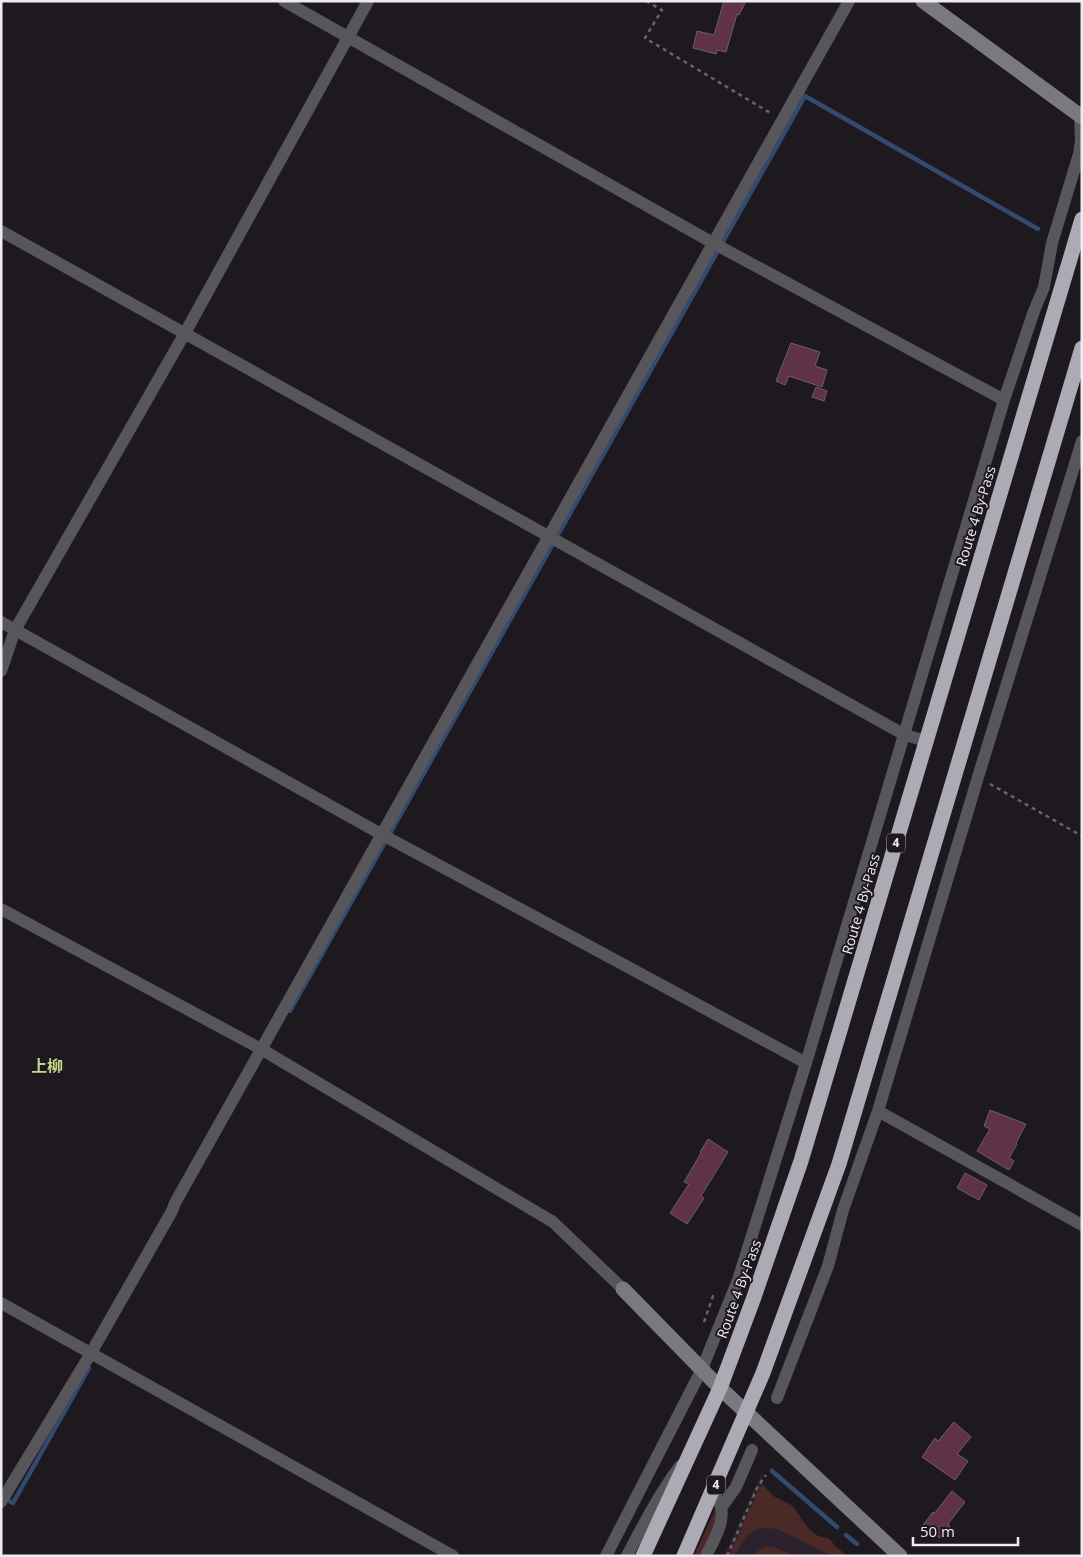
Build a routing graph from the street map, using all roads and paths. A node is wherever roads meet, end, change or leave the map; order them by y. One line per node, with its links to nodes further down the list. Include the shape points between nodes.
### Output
1 (284, 1): 6 (street)
2 (368, 1): 6 (street)
3 (646, 1): 8 (path, via 662,10 645,38)
4 (849, 1): 8 (street)
5 (923, 1): 7 (street)
6 (348, 38): 11 (street); 14 (street)
7 (1081, 117): 12 (street, via 1079,154 1052,244)
8 (782, 120): 11 (street)
9 (1082, 219): 13 (highway, Route 4 By-Pass / 4)
10 (1, 231): 14 (street)
11 (713, 243): 16 (street); 18 (street)
12 (1044, 288): 13 (street); 16 (street)
13 (1060, 293): 23 (highway, Route 4 By-Pass / 4)
14 (186, 333): 18 (street); 20 (street)
15 (1082, 348): 31 (highway, 4)
16 (1004, 400): 22 (street)
17 (1082, 441): 24 (street)
18 (548, 537): 22 (street); 25 (street)
19 (1, 622): 20 (street)
20 (15, 630): 21 (street); 25 (street)
21 (1, 672)
22 (905, 735): 23 (street); 29 (street)
23 (926, 741): 36 (highway, Route 4 By-Pass / 4, via 821,1098)
24 (978, 777): 26 (path); 30 (street)
25 (382, 834): 28 (street); 29 (street)
26 (1082, 836)
27 (1, 909): 28 (street)
28 (261, 1049): 35 (street, via 553,1222); 38 (street)
29 (806, 1063): 34 (street)
30 (878, 1111): 32 (street); 33 (street)
31 (825, 1204): 32 (street); 42 (highway, 4)
32 (843, 1210): 41 (street, via 828,1266)
33 (1082, 1225)
34 (738, 1280): 36 (street); 39 (street)
35 (623, 1289): 39 (street)
36 (754, 1297): 40 (highway, Route 4 By-Pass / 4)
37 (1, 1303): 38 (street)
38 (91, 1353): 47 (street); 49 (street)
39 (702, 1370): 40 (street); 50 (street)
40 (720, 1388): 42 (street); 44 (highway, Route 4 By-Pass / 4)
41 (777, 1398)
42 (746, 1413): 46 (highway, 4); 56 (street)
43 (752, 1450): 48 (street, via 736,1487)
44 (689, 1453): 51 (street, via 668,1482); 52 (highway, Route 4 By-Pass / 4)
45 (766, 1474): 55 (path)
46 (712, 1493): 48 (street); 53 (highway, 4)
47 (1, 1502)
48 (721, 1508): 54 (street, via 721,1522)
49 (453, 1556)
50 (606, 1556)
51 (627, 1556)
52 (643, 1556)
53 (684, 1556)
54 (706, 1556)
55 (727, 1556)
56 (900, 1556)

